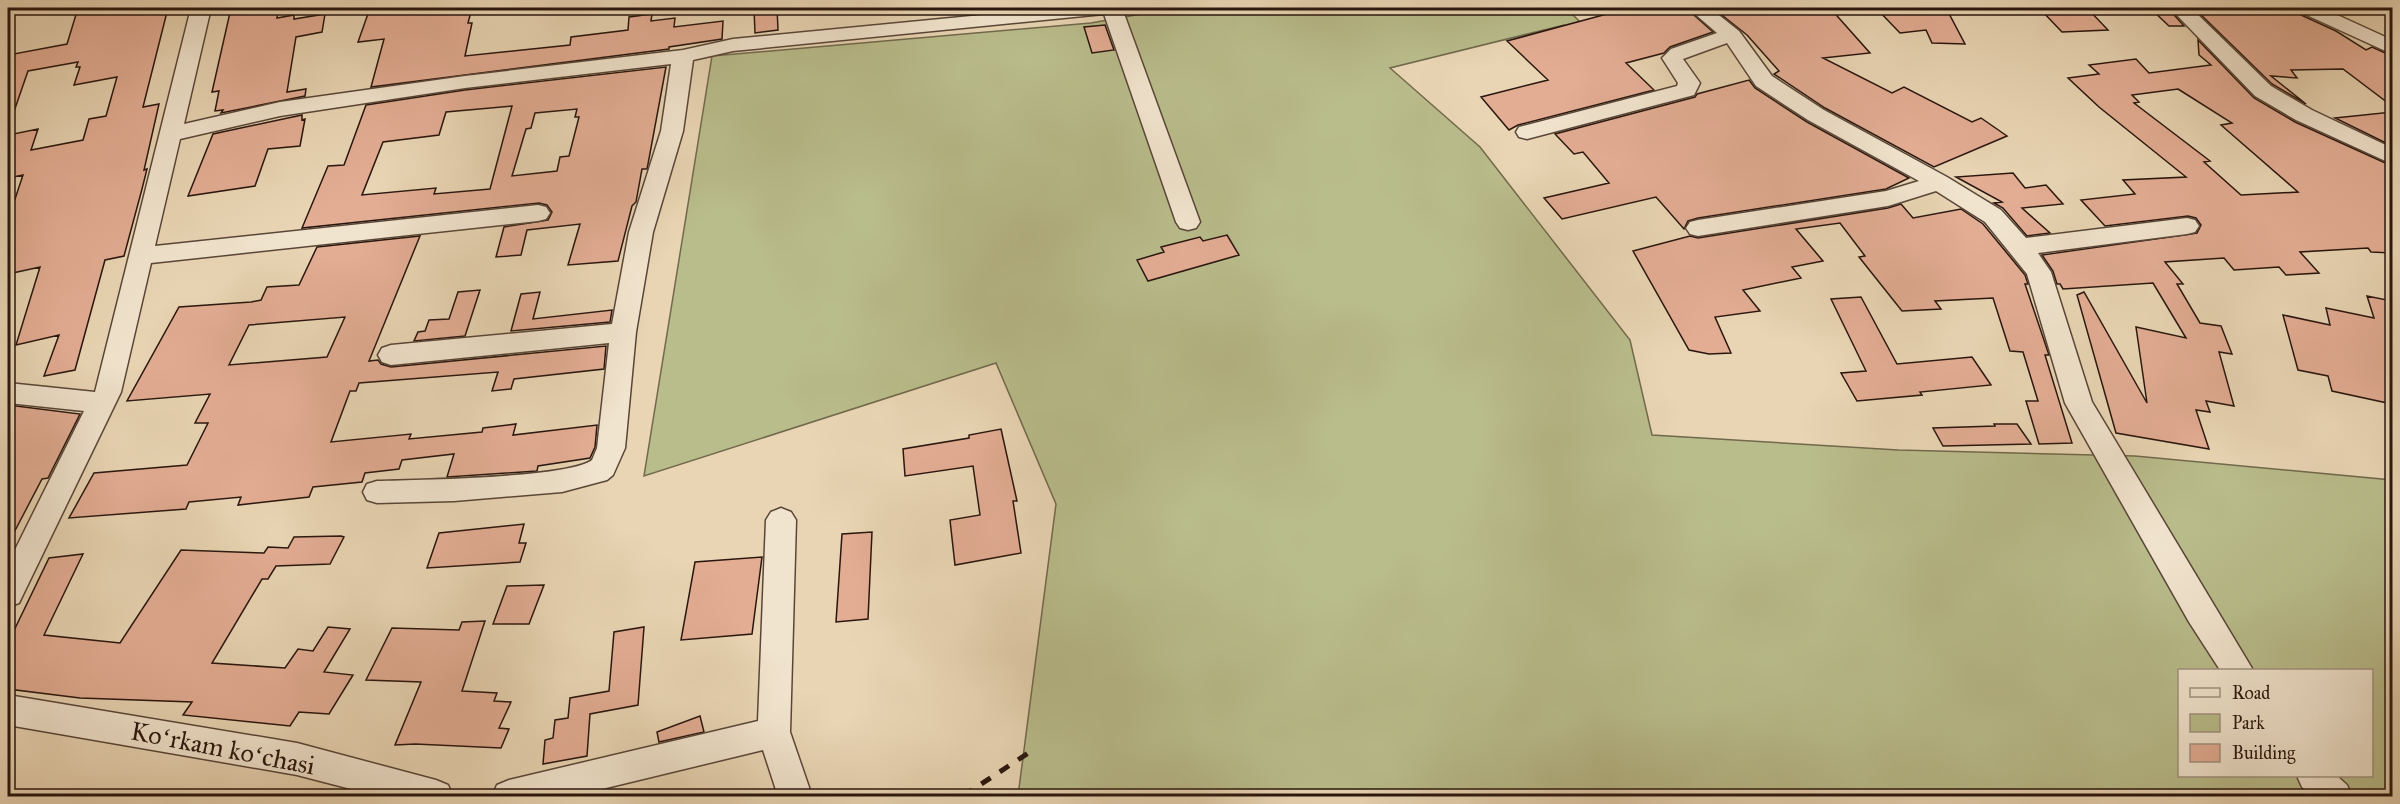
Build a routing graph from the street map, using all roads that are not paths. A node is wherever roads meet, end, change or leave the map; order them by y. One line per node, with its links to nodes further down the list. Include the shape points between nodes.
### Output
1 (201, 8): 11 (street)
2 (1104, 8): 9 (street, via 733,45)
3 (1112, 8): 15 (street)
4 (1698, 8): 7 (street)
5 (2180, 8): 12 (street, via 2263,91)
6 (2307, 8): 8 (street)
7 (1732, 35): 10 (street, via 1672,58 1689,83 1686,90); 13 (street, via 1764,81 1816,115)
8 (2392, 48)
9 (683, 56): 11 (street, via 280,109); 20 (street, via 672,131 641,232)
10 (1527, 132)
11 (172, 134): 19 (street)
12 (2392, 157)
13 (1940, 182): 17 (street, via 1888,198); 18 (street, via 1993,216)
14 (538, 213): 19 (street)
15 (1188, 222)
16 (2187, 226): 18 (street)
17 (1698, 228)
18 (2020, 247): 27 (street, via 2039,272 2079,403 2199,613)
19 (142, 256): 23 (street)
20 (623, 332): 21 (street); 24 (street, via 609,458 597,472 562,481)
21 (391, 355)
22 (8, 393): 23 (street)
23 (102, 403): 26 (street)
24 (377, 492)
25 (781, 520): 29 (street)
26 (8, 594)
27 (2236, 669)
28 (8, 710): 31 (street, Koʻrkam koʻchasi, via 297,759)
29 (774, 732): 32 (street); 33 (street)
30 (2315, 777): 34 (street)
31 (436, 796)
32 (509, 796)
33 (795, 796)
34 (2335, 796)

